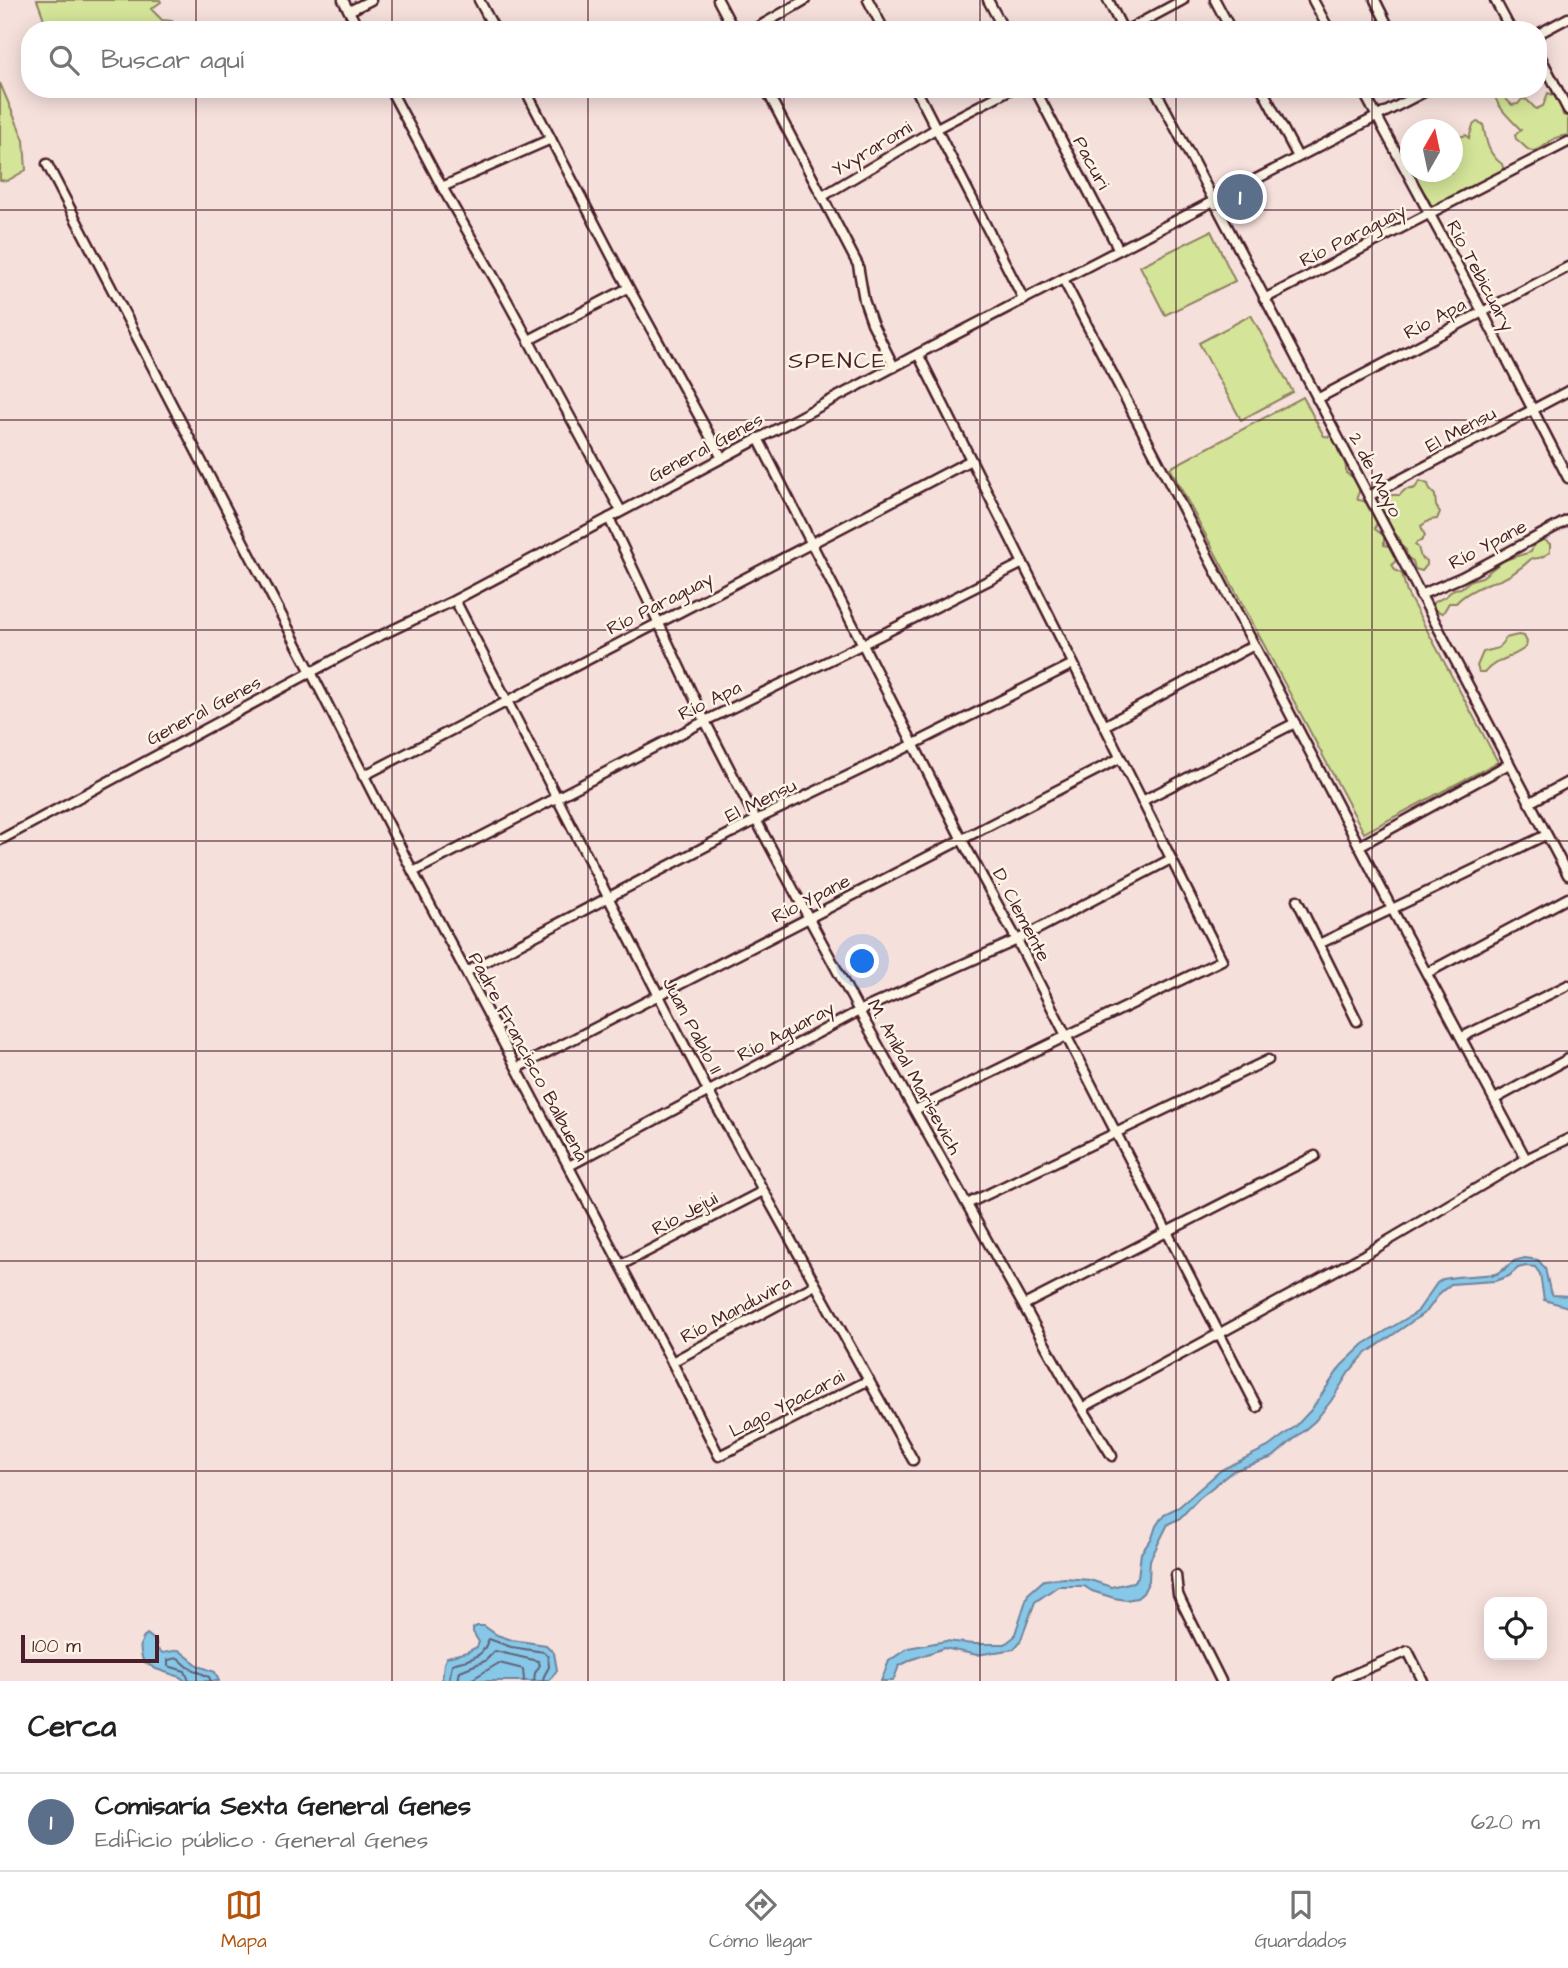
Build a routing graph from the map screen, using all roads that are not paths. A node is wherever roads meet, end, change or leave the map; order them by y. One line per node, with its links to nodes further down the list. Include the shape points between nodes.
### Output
1 (343, 0): 14 (street)
2 (371, 0): 14 (street)
3 (479, 0): 17 (street)
4 (718, 0): 18 (street)
5 (805, 0): 19 (street)
6 (868, 0): 20 (street)
7 (988, 0): 21 (street)
8 (1108, 0): 22 (street)
9 (1183, 0): 23 (street)
10 (1215, 0): 24 (street)
11 (1313, 0): 25 (street)
12 (1375, 0): 26 (street)
13 (1495, 0): 27 (street)
14 (349, 11): 16 (street)
15 (1568, 18): 28 (street)
16 (354, 21)
17 (490, 21)
18 (729, 21)
19 (768, 21)
20 (879, 21)
21 (999, 21)
22 (1120, 21)
23 (1142, 21)
24 (1226, 21)
25 (1324, 21)
26 (1386, 21)
27 (1506, 21)
28 (1547, 29)
29 (1547, 69): 40 (street)
30 (395, 98): 47 (street)
31 (530, 98): 43 (street)
32 (771, 98): 48 (street)
33 (921, 98): 42 (street)
34 (994, 98): 42 (street, Yvyraromi)
35 (1040, 98): 51 (street, Pacuri)
36 (1160, 98): 49 (street, 2 de Mayo)
37 (1267, 98): 45 (street)
38 (1367, 98): 41 (street, Río Tebicuary)
39 (1411, 98): 41 (street, General Genes)
40 (1568, 110)
41 (1377, 117): 45 (street, General Genes); 50 (street, Río Tebicuary)
42 (937, 128): 48 (street, Yvyraromi); 56 (street)
43 (551, 139): 47 (street); 54 (street)
44 (1568, 142): 50 (street, Río Paraguay)
45 (1298, 157): 49 (street, General Genes)
46 (47, 164): 80 (street, Padre Francisco Balbuena)
47 (442, 187): 58 (street)
48 (823, 196): 60 (street, via 858,265 872,323)
49 (1215, 201): 51 (street, General Genes); 55 (street, 2 de Mayo)
50 (1429, 214): 55 (street, Río Paraguay); 57 (street, Río Tebicuary)
51 (1119, 250): 53 (street, General Genes)
52 (1568, 267): 57 (street, Río Apa)
53 (1063, 279): 56 (street, General Genes); 78 (street)
54 (628, 288): 58 (street); 65 (street)
55 (1264, 299): 62 (street, 2 de Mayo)
56 (1024, 300): 59 (street, General Genes)
57 (1482, 312): 62 (street, Río Apa); 63 (street, Río Tebicuary)
58 (529, 340): 69 (street)
59 (918, 354): 60 (street, General Genes); 66 (street)
60 (894, 367): 64 (street, General Genes)
61 (1568, 391): 63 (street, El Mensu)
62 (1317, 399): 68 (street, 2 de Mayo)
63 (1532, 410): 67 (street, Río Tebicuary); 68 (street, El Mensu)
64 (758, 438): 65 (street, General Genes); 72 (street, D. Clemente)
65 (722, 458): 69 (street, General Genes)
66 (971, 460): 72 (street, Río Paraguay); 73 (street)
67 (1568, 478)
68 (1369, 496): 74 (street, 2 de Mayo)
69 (621, 512): 70 (street, General Genes)
70 (609, 518): 75 (street, General Genes); 76 (street, M. Anibal Marisevich)
71 (1568, 520): 74 (street, Río Ypane)
72 (812, 544): 76 (street, Río Paraguay); 77 (street, D. Clemente)
73 (1023, 563): 77 (street, Río Apa); 79 (street)
74 (1420, 595): 87 (street, 2 de Mayo)
75 (455, 600): 80 (street, General Genes); 81 (street, Juan Pablo II)
76 (658, 622): 81 (street, Río Paraguay); 82 (street, M. Anibal Marisevich)
77 (863, 644): 82 (street, Río Apa); 85 (street, D. Clemente)
78 (1254, 645): 83 (street); 84 (street)
79 (1073, 664): 84 (street); 85 (street, El Mensu)
80 (311, 672): 88 (street, Padre Francisco Balbuena); 95 (street, General Genes)
81 (505, 701): 88 (street, Río Paraguay); 90 (street, Juan Pablo II)
82 (705, 721): 90 (street, Río Apa); 93 (street, M. Anibal Marisevich)
83 (1295, 723): 91 (street); 97 (street)
84 (1104, 726): 86 (street)
85 (914, 744): 93 (street, El Mensu); 96 (street, D. Clemente)
86 (1121, 758): 91 (street); 96 (street, Río Ypane)
87 (1509, 764): 92 (street, 2 de Mayo); 97 (street)
88 (363, 776): 99 (street, Padre Francisco Balbuena)
89 (1568, 782): 92 (street)
90 (555, 797): 99 (street, Río Apa); 101 (street, Juan Pablo II)
91 (1142, 801): 98 (street)
92 (1529, 803): 94 (street, 2 de Mayo)
93 (756, 820): 101 (street, El Mensu); 105 (street, M. Anibal Marisevich)
94 (1546, 835): 100 (street, 2 de Mayo); 104 (street)
95 (0, 840)
96 (962, 840): 105 (street, Río Ypane); 106 (street, D. Clemente)
97 (1359, 846): 104 (street)
98 (1171, 859): 106 (street, Río Aguaray); 114 (street, via 1222,960)
99 (413, 872): 108 (street, Padre Francisco Balbuena)
100 (1568, 875)
101 (608, 897): 108 (street, El Mensu); 111 (street, Juan Pablo II)
102 (1568, 898): 109 (street)
103 (1297, 900): 107 (street)
104 (1392, 909): 107 (street); 109 (street)
105 (808, 918): 111 (street, Río Ypane); 112 (street, M. Anibal Marisevich)
106 (1017, 940): 112 (street, Río Aguaray); 114 (street, D. Clemente)
107 (1319, 944): 113 (street)
108 (466, 972): 118 (street, Padre Francisco Balbuena)
109 (1427, 973): 115 (street)
110 (1568, 985): 115 (street)
111 (658, 995): 118 (street, Río Ypane); 119 (street, Juan Pablo II)
112 (859, 1011): 119 (street, Río Aguaray); 121 (street, M. Anibal Marisevich)
113 (1357, 1021)
114 (1067, 1036): 121 (street); 122 (street, D. Clemente)
115 (1462, 1037): 120 (street)
116 (1568, 1059): 120 (street)
117 (1268, 1060): 122 (street)
118 (517, 1068): 126 (street, Padre Francisco Balbuena)
119 (708, 1091): 126 (street, Río Aguaray); 127 (street, Juan Pablo II)
120 (1495, 1099): 125 (street)
121 (915, 1110): 128 (street, M. Anibal Marisevich)
122 (1116, 1133): 128 (street); 129 (street, D. Clemente)
123 (1568, 1139): 125 (street)
124 (1315, 1156): 129 (street)
125 (1526, 1159): 133 (street)
126 (569, 1166): 130 (street, Padre Francisco Balbuena)
127 (763, 1191): 130 (street, Río Jejui); 131 (street, Juan Pablo II)
128 (967, 1205): 132 (street, M. Anibal Marisevich)
129 (1167, 1232): 132 (street); 133 (street, D. Clemente)
130 (621, 1265): 134 (street, Padre Francisco Balbuena)
131 (815, 1285): 134 (street, Río Manduvira); 135 (street, Juan Pablo II)
132 (1024, 1305): 137 (street, M. Anibal Marisevich)
133 (1219, 1334): 136 (street, D. Clemente); 137 (street)
134 (672, 1362): 138 (street, Padre Francisco Balbuena)
135 (869, 1380): 138 (street, Lago Ypacarai); 140 (street, Juan Pablo II)
136 (1257, 1407)
137 (1082, 1408): 139 (street, M. Anibal Marisevich)
138 (719, 1456)
139 (1112, 1456)
140 (913, 1460)
141 (1176, 1575): 142 (street, via 1181,1601)
142 (1222, 1681)
143 (1338, 1681): 144 (street, via 1408,1651)
144 (1423, 1681)

